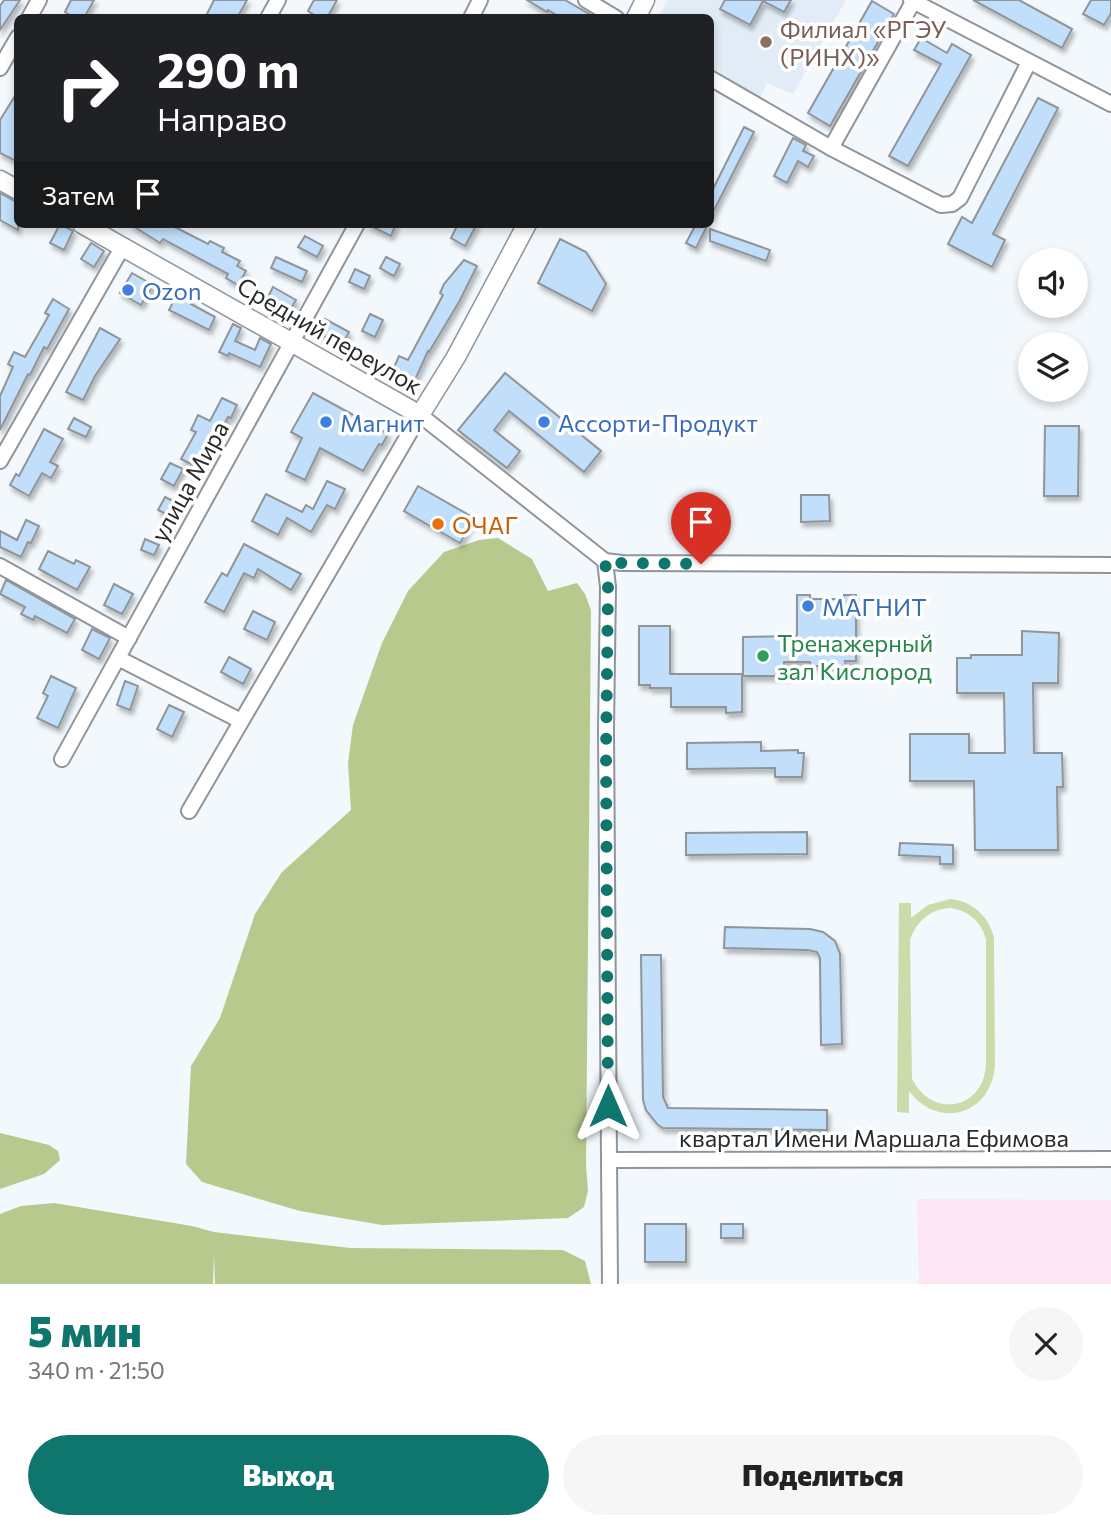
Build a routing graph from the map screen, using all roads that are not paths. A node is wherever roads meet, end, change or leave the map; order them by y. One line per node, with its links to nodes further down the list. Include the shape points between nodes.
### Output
1 (586, 0): 3 (street)
2 (912, 1): 5 (street); 9 (street)
3 (609, 14)
4 (14, 44): 6 (street)
5 (1029, 62): 8 (street); 9 (street, via 960,198 951,204 930,201)
6 (0, 68)
7 (714, 80): 9 (street)
8 (1111, 104)
9 (831, 148)
10 (89, 228): 13 (street, Средний переулок)
11 (355, 228): 14 (street, улица Мира)
12 (525, 228): 15 (street)
13 (123, 246): 14 (street, Средний переулок); 16 (street)
14 (292, 341): 15 (street, Средний переулок); 20 (street, улица Мира)
15 (420, 415): 17 (street, Средний переулок); 22 (street)
16 (0, 461)
17 (605, 561): 18 (street); 26 (street)
18 (1111, 565)
19 (0, 566): 20 (street)
20 (129, 638): 21 (street, улица Мира)
21 (118, 658): 22 (street); 23 (street, улица Мира)
22 (241, 721): 24 (street)
23 (62, 759)
24 (189, 811)
25 (1111, 1159): 26 (street, квартал Имени Маршала Ефимова)
26 (609, 1160): 27 (street)
27 (610, 1284)

